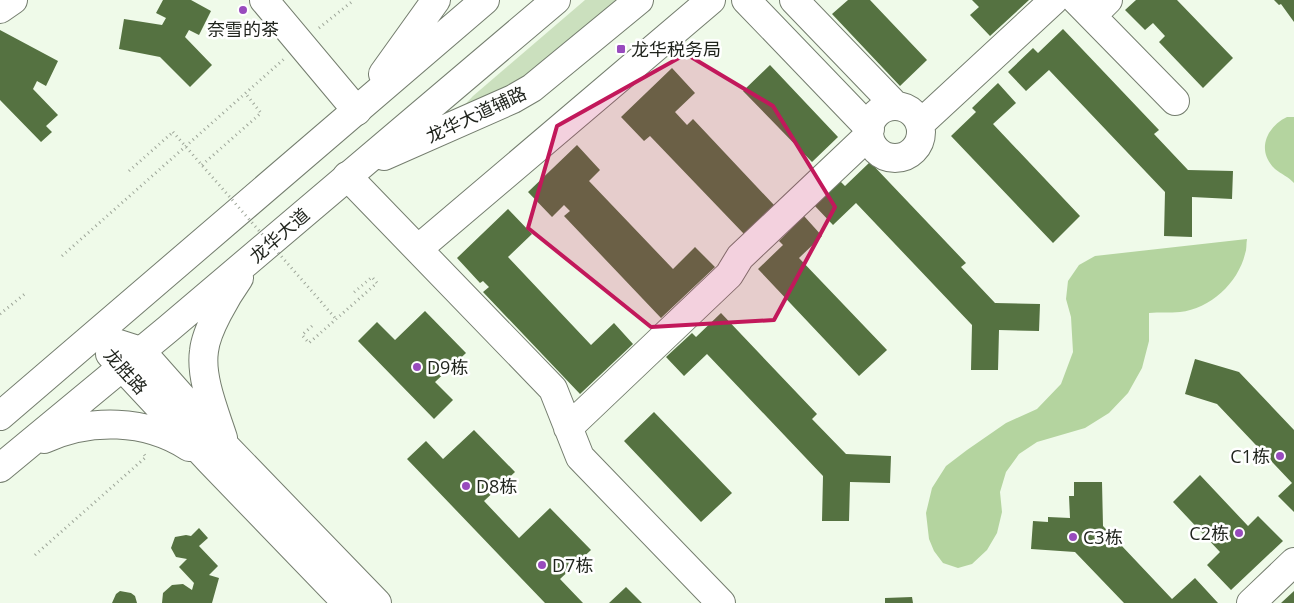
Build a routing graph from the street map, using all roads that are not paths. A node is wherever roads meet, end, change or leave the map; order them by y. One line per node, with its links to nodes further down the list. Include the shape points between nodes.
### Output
1 (13, 0): 12 (main road)
2 (264, 0): 15 (main road)
3 (436, 0): 15 (main road)
4 (485, 0): 15 (main road)
5 (556, 0): 18 (main road, 龙华大道)
6 (639, 0): 18 (main road, 龙华大道辅路, via 532,88)
7 (711, 0): 19 (main road)
8 (746, 0): 17 (main road)
9 (794, 0): 14 (main road)
10 (1054, 0): 16 (main road)
11 (1092, 5): 13 (main road)
12 (0, 9)
13 (1175, 101)
14 (896, 106): 16 (main road, via 911,112); 17 (main road, via 879,112)
15 (357, 111): 21 (main road)
16 (920, 124): 17 (main road, via 917,147 897,158 876,149)
17 (870, 132): 24 (main road, via 740,257 729,276)
18 (348, 175): 19 (main road); 20 (main road, 龙华大道)
19 (418, 250): 24 (main road, via 553,389)
20 (256, 255): 22 (main road, 龙华大道); 26 (main road, via 224,302 204,351)
21 (94, 336): 22 (main road, 龙胜路); 23 (main road)
22 (131, 359): 25 (main road, 龙华大道); 26 (main road, 龙胜路)
23 (0, 416)
24 (568, 428): 31 (main road, via 580,457)
25 (22, 449): 26 (main road, via 59,432 88,425 137,426); 27 (main road, 龙华大道)
26 (218, 454): 29 (main road, 龙胜路); 30 (main road, 龙胜路)
27 (0, 468)
28 (1294, 562): 32 (main road)
29 (347, 603)
30 (377, 603)
31 (721, 603)
32 (1251, 603)

